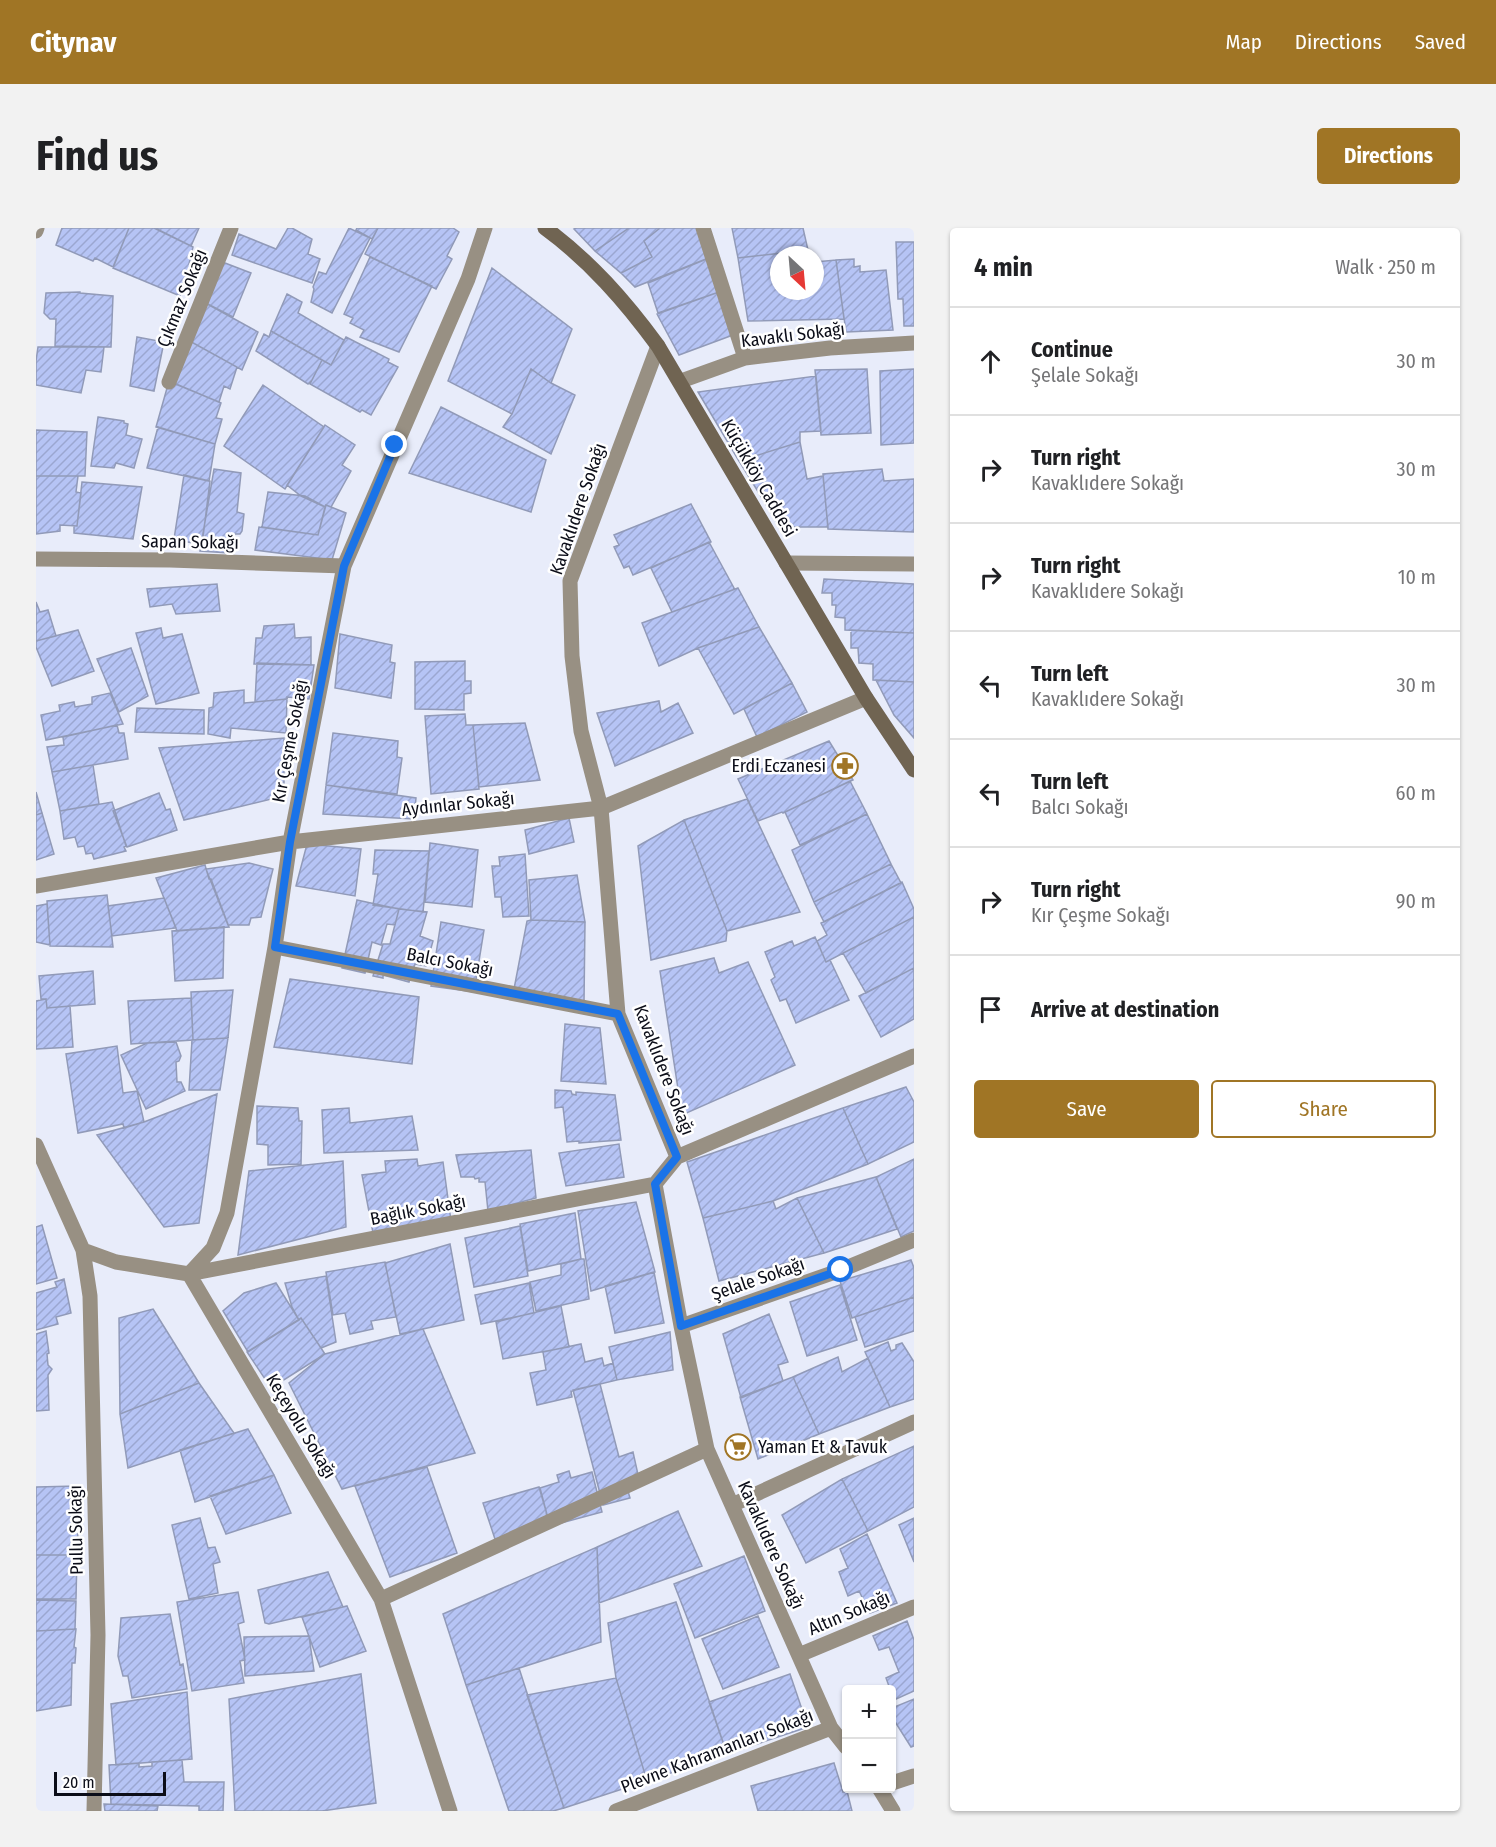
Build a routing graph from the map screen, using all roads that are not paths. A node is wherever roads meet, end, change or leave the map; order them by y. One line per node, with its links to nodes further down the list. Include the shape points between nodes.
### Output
1 (231, 228): 9 (street, Çıkmaz Sokağı)
2 (485, 228): 13 (street, Kır Çeşme Sokağı, via 468,279)
3 (545, 228): 6 (main road, Küçükköy Caddesi, via 598,272)
4 (704, 228): 7 (street)
5 (914, 343): 7 (street, Kavaklı Sokağı)
6 (658, 346): 8 (main road, Küçükköy Caddesi); 16 (street, Kavaklıdere Sokağı, via 570,581 572,656 581,731)
7 (745, 358): 8 (street, Kavaklı Sokağı)
8 (681, 381): 11 (main road, Küçükköy Caddesi)
9 (169, 382)
10 (36, 559): 13 (street, Sapan Sokağı)
11 (786, 563): 12 (street); 14 (main road, Küçükköy Caddesi)
12 (914, 564)
13 (344, 566): 17 (street, Kır Çeşme Sokağı)
14 (866, 698): 15 (main road, Küçükköy Caddesi); 16 (street, Aydınlar Sokağı)
15 (914, 770)
16 (601, 808): 17 (street, Aydınlar Sokağı); 20 (street, Kavaklıdere Sokağı)
17 (290, 842): 18 (street, Aydınlar Sokağı); 19 (street, Kır Çeşme Sokağı)
18 (36, 886)
19 (275, 947): 20 (street, Balcı Sokağı); 27 (street, Kır Çeşme Sokağı, via 227,1214 213,1248)
20 (618, 1014): 23 (street, Kavaklıdere Sokağı)
21 (914, 1056): 23 (street)
22 (36, 1145): 26 (street)
23 (677, 1157): 24 (street, Kavaklıdere Sokağı)
24 (655, 1184): 27 (street, Bağlık Sokağı); 28 (street, Kavaklıdere Sokağı)
25 (914, 1240): 28 (street, Şelale Sokağı)
26 (82, 1250): 27 (street, via 116,1262); 40 (street, Pullu Sokağı, via 90,1296 98,1635)
27 (189, 1274): 32 (street, Keçeyolu Sokağı)
28 (681, 1326): 30 (street, Kavaklıdere Sokağı)
29 (914, 1422): 31 (street)
30 (707, 1449): 31 (street, Kavaklıdere Sokağı); 32 (street)
31 (732, 1505): 34 (street, Kavaklıdere Sokağı)
32 (381, 1599): 41 (street, Keçeyolu Sokağı)
33 (914, 1607): 34 (street, Altın Sokağı)
34 (799, 1655): 35 (street, Kavaklıdere Sokağı)
35 (831, 1728): 36 (street, Kavaklıdere Sokağı); 42 (street, Plevne Kahramanları Sokağı)
36 (842, 1742)
37 (914, 1776): 38 (street)
38 (896, 1781)
39 (882, 1793): 43 (street)
40 (94, 1811)
41 (450, 1811)
42 (616, 1811)
43 (893, 1811)

